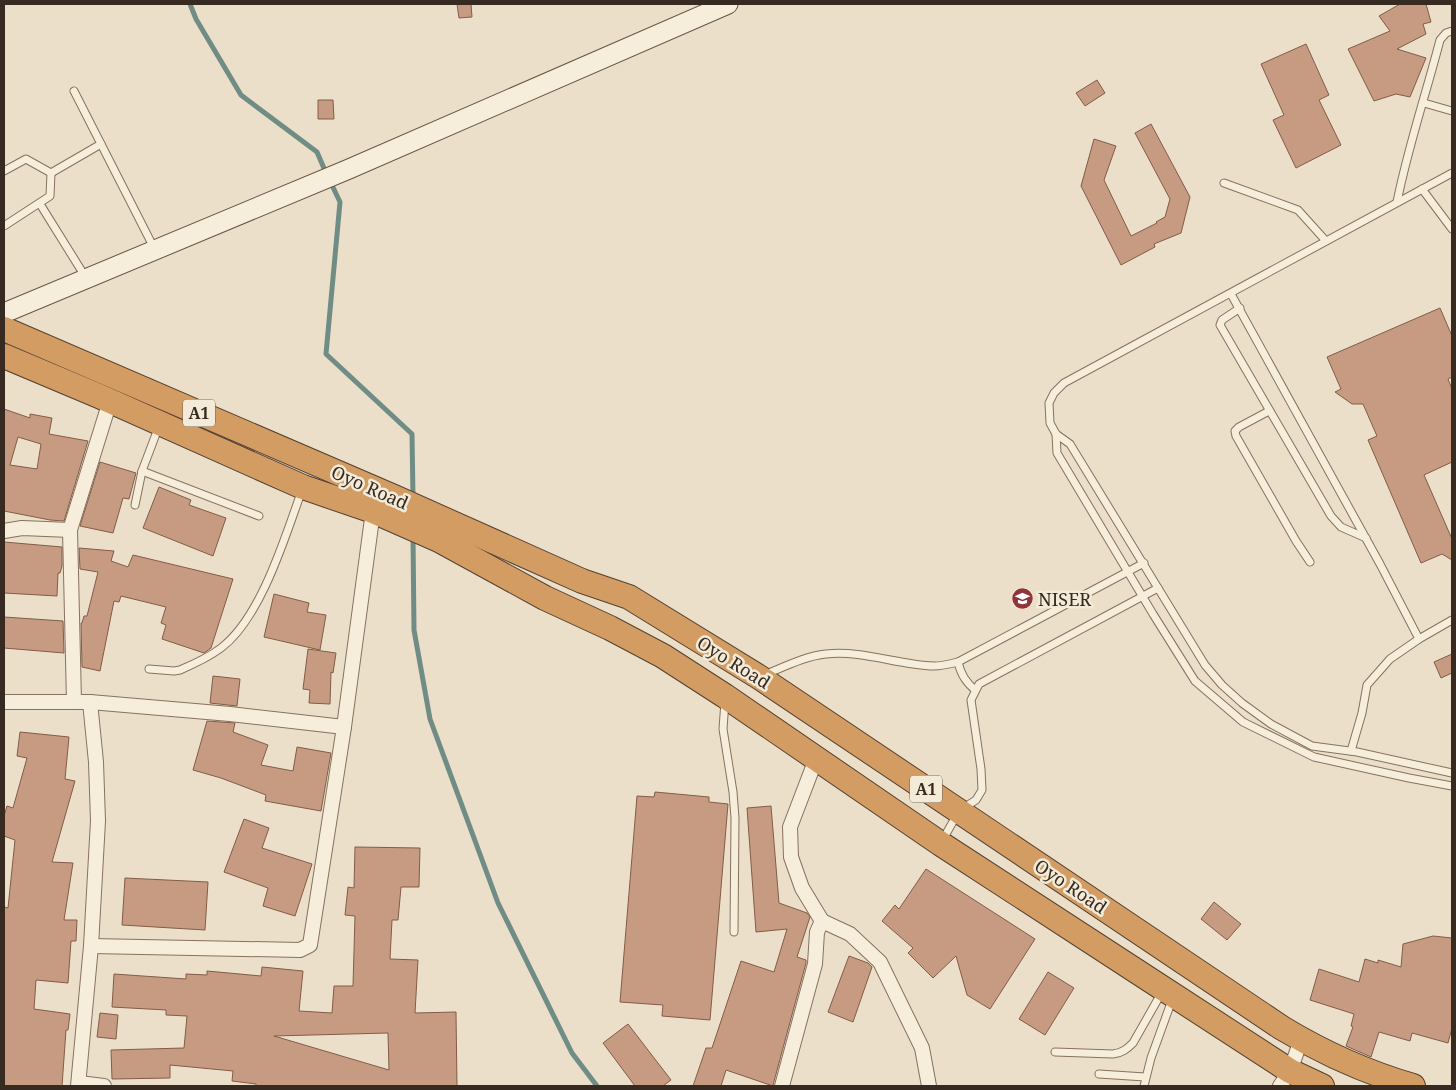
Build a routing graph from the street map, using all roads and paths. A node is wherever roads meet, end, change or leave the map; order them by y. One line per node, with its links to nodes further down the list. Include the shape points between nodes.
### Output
1 (728, 4): 17 (street)
2 (1452, 31): 4 (lane, via 1440,40)
3 (74, 91): 6 (lane)
4 (1424, 103): 5 (lane); 12 (lane, via 1405,163)
5 (1452, 111)
6 (101, 144): 8 (lane); 17 (lane)
7 (4, 171): 8 (lane, via 26,159)
8 (51, 173): 13 (lane, via 50,196)
9 (1452, 173): 11 (lane)
10 (1224, 184): 16 (lane, via 1298,210)
11 (1422, 188): 12 (lane); 15 (lane)
12 (1397, 202): 16 (lane)
13 (40, 204): 14 (lane); 18 (lane)
14 (4, 226)
15 (1452, 229)
16 (1326, 241): 19 (lane)
17 (155, 250): 18 (street)
18 (86, 280): 21 (street)
19 (1231, 294): 20 (lane); 27 (lane, via 1064,383 1048,403 1050,424)
20 (1240, 308): 25 (lane, via 1222,320 1220,325); 35 (lane)
21 (4, 313)
22 (4, 329): 31 (highway, Oyo Road / A1)
23 (4, 356): 24 (highway, Oyo Road / A1)
24 (110, 401): 26 (highway, Oyo Road / A1); 33 (street)
25 (1269, 411): 35 (lane, via 1331,516 1341,527); 36 (lane, via 1239,427 1235,431 1236,436)
26 (160, 424): 28 (lane); 29 (highway, Oyo Road / A1)
27 (1056, 434): 37 (lane, via 1070,444); 38 (lane, via 1057,453)
28 (142, 471): 30 (lane); 32 (lane)
29 (303, 488): 31 (highway, Oyo Road / A1); 44 (lane, via 265,585 249,618 235,636 220,649 180,670)
30 (135, 505)
31 (383, 507): 45 (highway, Oyo Road / A1, via 426,512 582,581 629,598); 47 (highway, Oyo Road / A1, via 545,598 663,656); 51 (street)
32 (260, 516)
33 (70, 530): 34 (street, via 22,528); 49 (street)
34 (4, 531)
35 (1366, 538): 42 (lane)
36 (1310, 562)
37 (1144, 563): 38 (lane); 39 (lane)
38 (1128, 572): 40 (lane); 43 (lane)
39 (1158, 588): 40 (lane); 52 (lane, via 1205,665 1242,703 1271,724 1312,746)
40 (1143, 597): 46 (lane, via 979,684); 55 (lane, via 1195,680 1243,722 1314,757)
41 (1452, 620): 42 (lane)
42 (1419, 639): 52 (lane, via 1390,659 1367,685)
43 (958, 662): 45 (lane, via 936,666 827,654 810,657); 46 (lane, via 961,674)
44 (149, 669)
45 (759, 677): 56 (highway, Oyo Road / A1)
46 (975, 690): 56 (lane, via 971,700 982,790 976,800)
47 (725, 696): 53 (highway, Oyo Road / A1); 59 (lane, via 723,730 735,818)
48 (4, 702): 49 (street)
49 (74, 702): 50 (street)
50 (90, 702): 51 (street); 60 (street, via 98,821)
51 (344, 728): 60 (street, via 310,944 300,950)
52 (1351, 751): 54 (lane)
53 (816, 759): 57 (highway, Oyo Road / A1); 58 (street, via 790,827 791,857 802,888)
54 (1452, 773)
55 (1452, 786)
56 (959, 811): 57 (lane); 62 (highway, Oyo Road / A1)
57 (941, 844): 61 (highway, Oyo Road / A1)
58 (822, 921): 69 (street, via 817,932 815,964); 70 (street, via 850,934 880,962 922,1048)
59 (734, 932)
60 (92, 946): 67 (street)
61 (1169, 991): 63 (lane, via 1133,1043 1120,1053); 65 (lane); 66 (highway, Oyo Road / A1)
62 (1302, 1040): 66 (street); 73 (highway, Oyo Road / A1, via 1346,1063)
63 (1056, 1052)
64 (1099, 1074): 65 (lane)
65 (1145, 1077): 71 (lane)
66 (1285, 1078): 72 (highway, Oyo Road / A1)
67 (79, 1084): 68 (street)
68 (104, 1086)
69 (782, 1086)
70 (928, 1086)
71 (1144, 1086)
72 (1322, 1086)
73 (1413, 1086)

